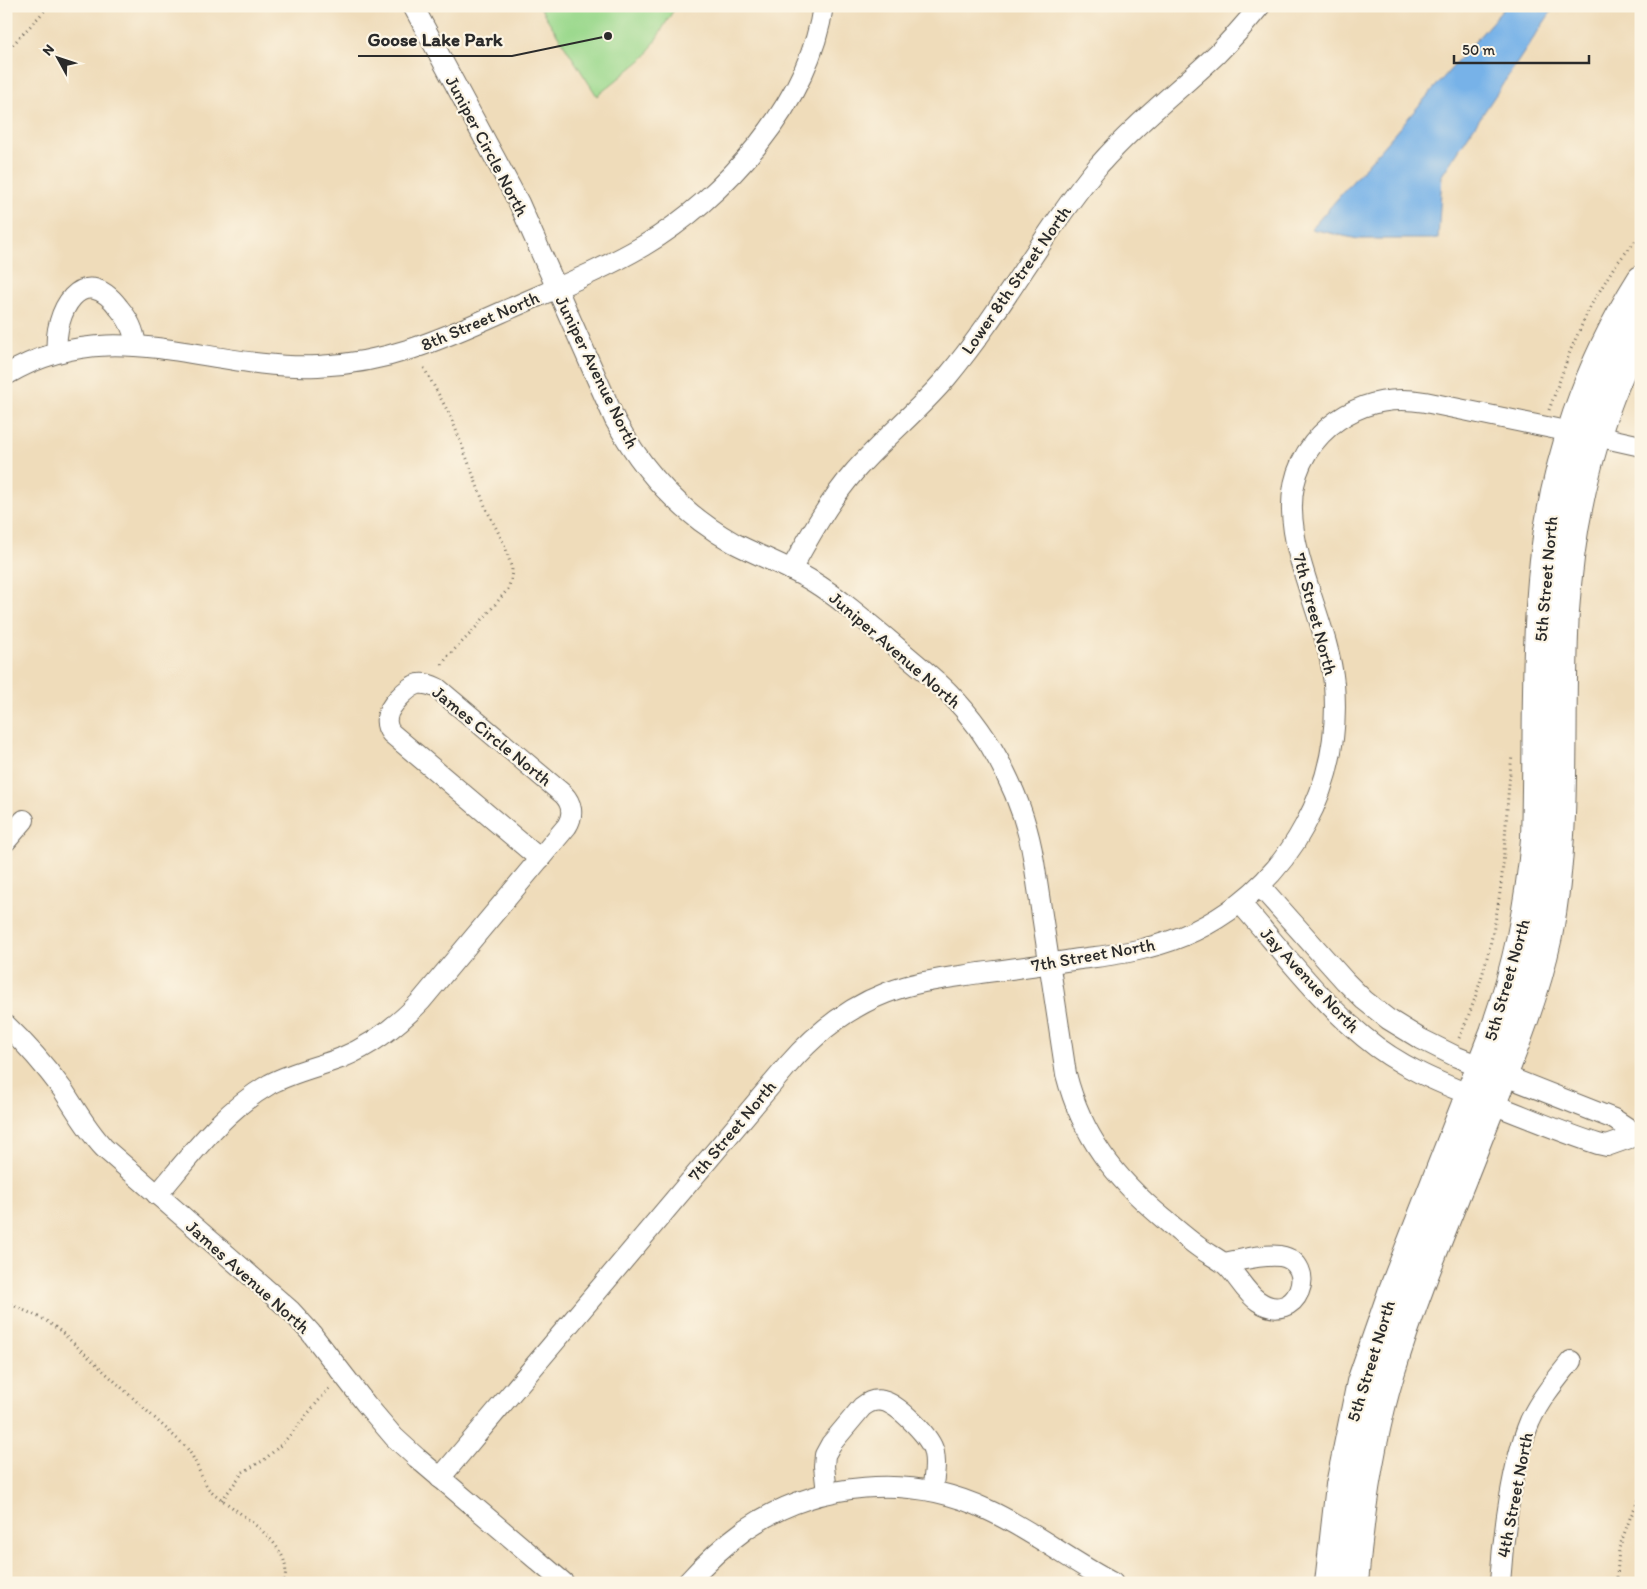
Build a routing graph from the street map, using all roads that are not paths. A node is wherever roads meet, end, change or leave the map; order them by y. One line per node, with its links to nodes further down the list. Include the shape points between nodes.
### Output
1 (413, 6): 5 (street, Juniper Circle North, via 519,203)
2 (823, 6): 5 (street, 8th Street North, via 812,52 794,92 737,168 692,212 657,237 619,260)
3 (1260, 6): 12 (street, Lower 8th Street North, via 1217,53 1128,134 1089,177 954,368 921,407 864,461 836,494)
4 (1641, 280): 10 (street, 5th Street North, via 1610,336 1582,401)
5 (556, 288): 7 (street, 8th Street North, via 424,345 356,363 315,366 273,364); 12 (street, Juniper Avenue North, via 615,420 655,480 713,530)
6 (1641, 330): 10 (street, 5th Street North)
7 (136, 346): 8 (street, 8th Street North, via 103,345); 8 (street, via 132,325 116,302 102,290 88,288 69,302 57,330)
8 (57, 352): 9 (street, 8th Street North)
9 (6, 376)
10 (1584, 434): 11 (street, 7th Street North); 16 (street, 7th Street North, via 1400,399 1372,403 1351,412 1312,446 1296,479 1291,518 1331,668 1335,704 1333,735 1325,778 1311,814 1291,849); 20 (street, 5th Street North, via 1568,573 1560,829 1554,900 1535,989 1525,1018)
11 (1641, 446)
12 (791, 570): 18 (street, Juniper Avenue North, via 846,604 938,683 962,707 990,746 1013,789 1029,836)
13 (24, 820): 14 (street)
14 (6, 841)
15 (540, 860): 15 (street, James Circle North, via 569,823 571,810 567,798 437,688 422,684 409,688 389,712 387,724 391,733); 23 (street, James Circle North, via 421,1001 401,1020 354,1052 289,1075 248,1098 218,1124)
16 (1260, 886): 17 (street, 7th Street North); 20 (street, Jay Avenue North, via 1364,1000 1419,1038)
17 (1240, 903): 18 (street, 7th Street North, via 1204,926 1163,943); 21 (street, Jay Avenue North, via 1329,1005 1364,1037 1418,1074)
18 (1050, 963): 24 (street, Juniper Avenue North, via 1066,1074 1076,1107 1090,1135 1114,1172 1142,1201 1191,1242); 26 (street, 7th Street North, via 904,987 865,1003 824,1029 788,1065)
19 (6, 1025): 23 (street, James Avenue North, via 55,1080 97,1141)
20 (1492, 1071): 21 (street, 5th Street North); 22 (street, Jay Avenue North, via 1614,1119)
21 (1481, 1099): 22 (street, Jay Avenue North, via 1607,1146); 32 (street, 5th Street North, via 1393,1290 1361,1382 1340,1484); 33 (street, 5th Street North, via 1390,1372 1364,1492)
22 (1639, 1135)
23 (157, 1195): 26 (street, James Avenue North, via 290,1310 384,1427)
24 (1224, 1263)
25 (1570, 1361): 34 (street, 4th Street North, via 1542,1398 1520,1450)
26 (440, 1478): 29 (street, James Avenue North)
27 (932, 1491): 28 (street, via 877,1487); 28 (street, via 935,1459 928,1439 894,1406 878,1400 862,1407 827,1451 824,1466); 31 (street, via 997,1514)
28 (827, 1493): 30 (street, via 786,1507 755,1524 723,1547)
29 (564, 1583)
30 (687, 1583)
31 (1112, 1583)
32 (1329, 1583)
33 (1354, 1583)
34 (1500, 1583)

